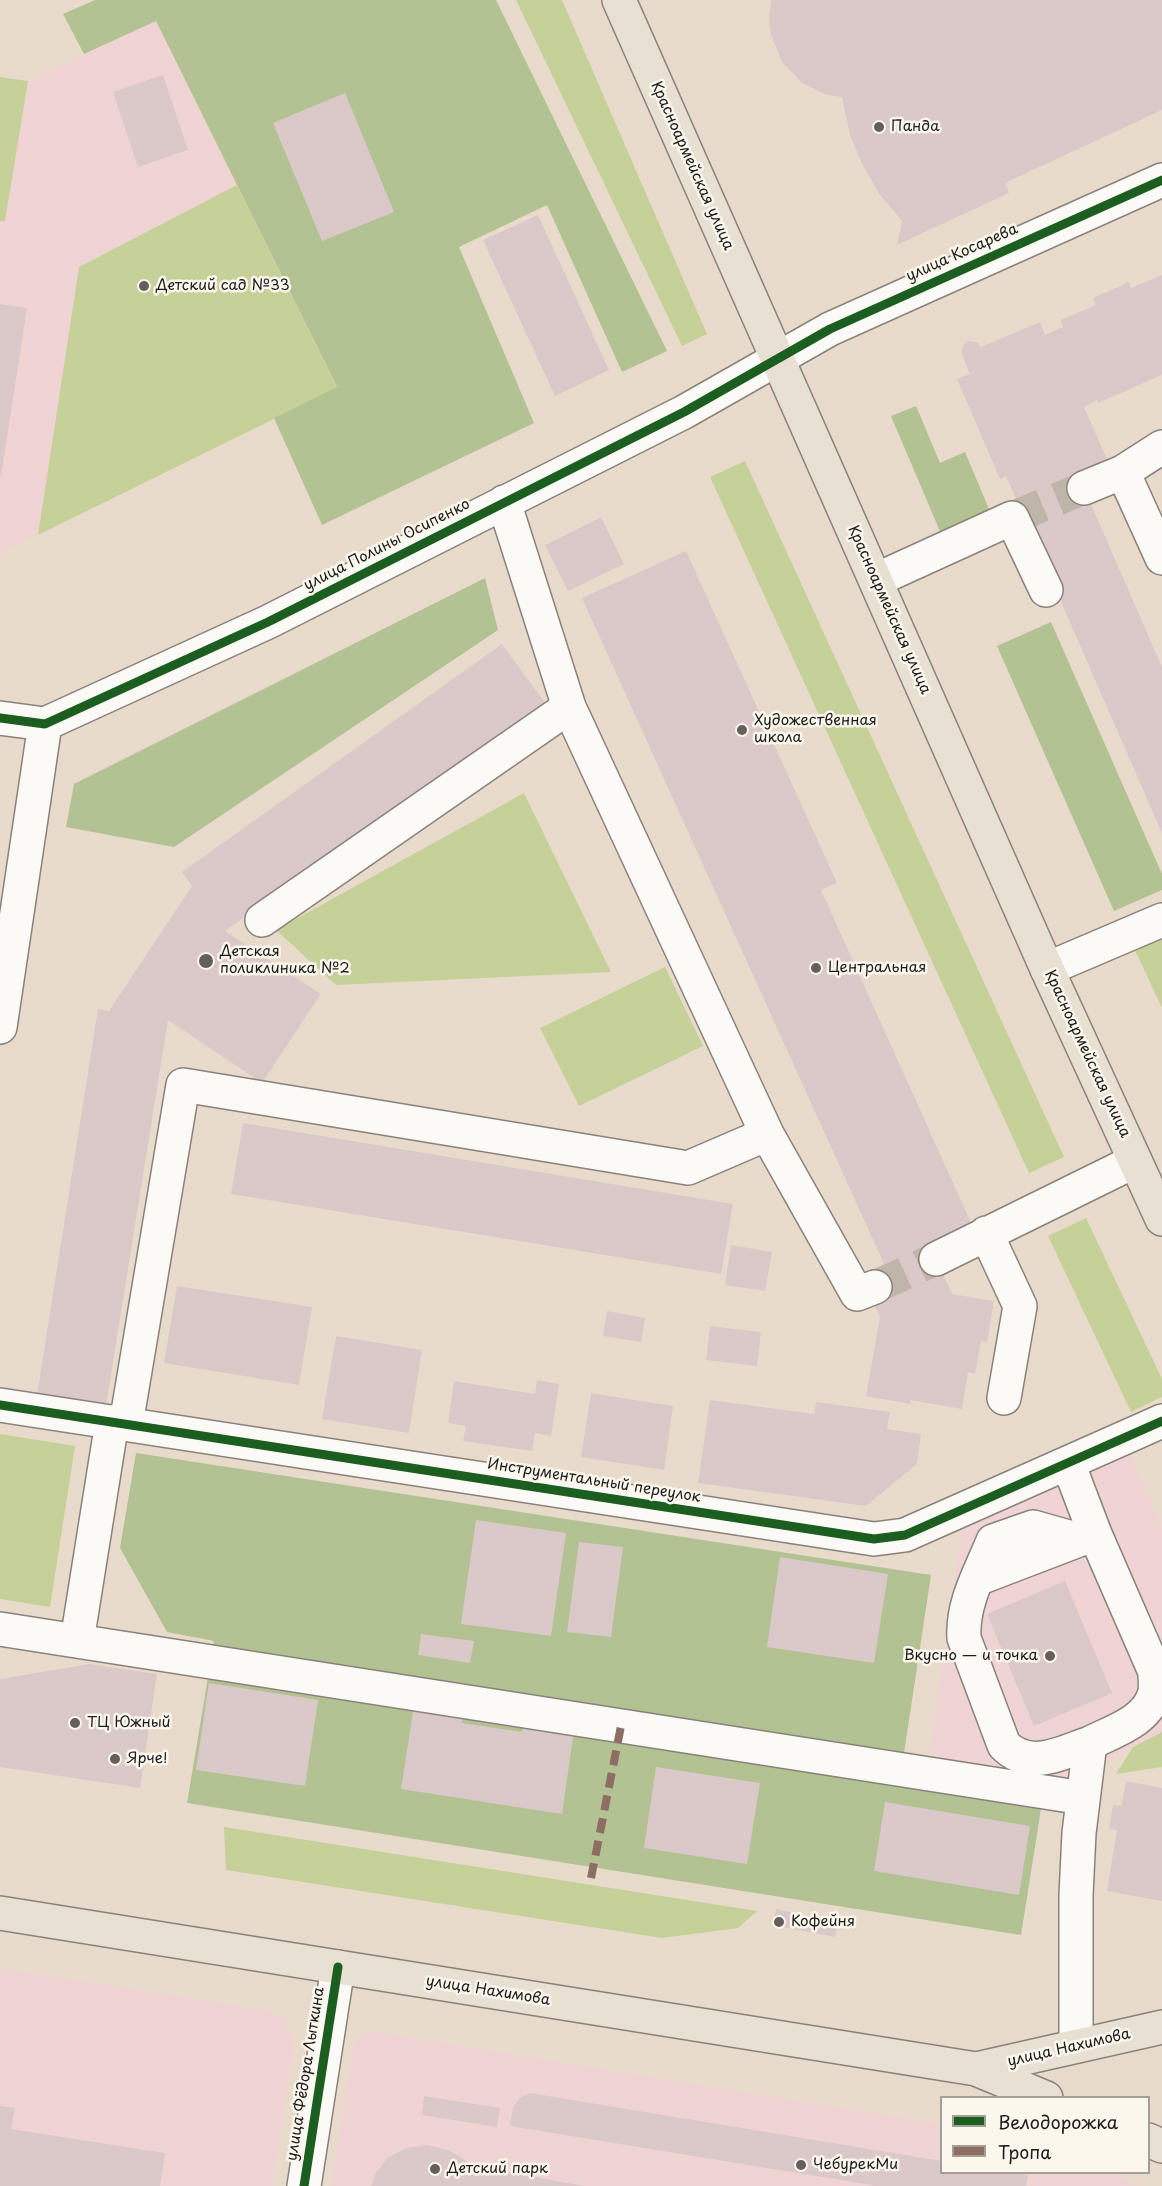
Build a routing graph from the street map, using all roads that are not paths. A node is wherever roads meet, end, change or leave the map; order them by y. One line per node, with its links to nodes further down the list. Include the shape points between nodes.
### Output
1 (619, 0): 3 (main road, Красноармейская улица)
2 (1162, 180): 3 (street, улица Косарева, via 830,328)
3 (778, 360): 7 (street, улица Полины Осипенко); 9 (main road, Красноармейская улица)
4 (1162, 447): 5 (street)
5 (1123, 472): 6 (street); 8 (street)
6 (1084, 488)
7 (504, 502): 11 (street); 13 (street, улица Полины Осипенко, via 268,622)
8 (1162, 558)
9 (876, 580): 10 (street, via 1012,518); 17 (main road, Красноармейская улица)
10 (1046, 590)
11 (569, 707): 15 (street); 19 (street)
12 (0, 718): 13 (street)
13 (45, 724): 14 (street)
14 (10, 888): 18 (street)
15 (262, 920)
16 (1162, 920): 17 (street)
17 (1047, 969): 20 (main road, Красноармейская улица)
18 (0, 1027)
19 (767, 1134): 24 (street, via 857,1294); 28 (street, via 687,1168 183,1085)
20 (1135, 1161): 21 (main road, Красноармейская улица); 22 (street)
21 (1162, 1219)
22 (986, 1233): 23 (street); 25 (street, via 1020,1306)
23 (936, 1258)
24 (875, 1287)
25 (1004, 1398)
26 (0, 1405): 28 (street, Инструментальный переулок)
27 (1162, 1421): 29 (street, Инструментальный переулок)
28 (119, 1423): 29 (street, Инструментальный переулок, via 874,1539 905,1535); 32 (street)
29 (1068, 1462): 30 (street)
30 (1087, 1537): 33 (street, via 1155,1672 1155,1692 1146,1709 1133,1722); 33 (street, via 1032,1527 993,1541 966,1605 963,1623 964,1638 1004,1745 1013,1754 1029,1759 1047,1758)
31 (0, 1629): 32 (street)
32 (77, 1641): 34 (street)
33 (1090, 1743): 34 (street)
34 (1083, 1797): 38 (street, via 1076,1894)
35 (0, 1913): 36 (main road, улица Нахимова)
36 (338, 1967): 39 (main road, улица Нахимова); 41 (street, улица Фёдора Лыткина)
37 (1162, 2027): 38 (main road, улица Нахимова)
38 (1076, 2046): 39 (main road, улица Нахимова)
39 (976, 2069): 40 (main road, улица Нахимова)
40 (1044, 2096)
41 (304, 2186)

